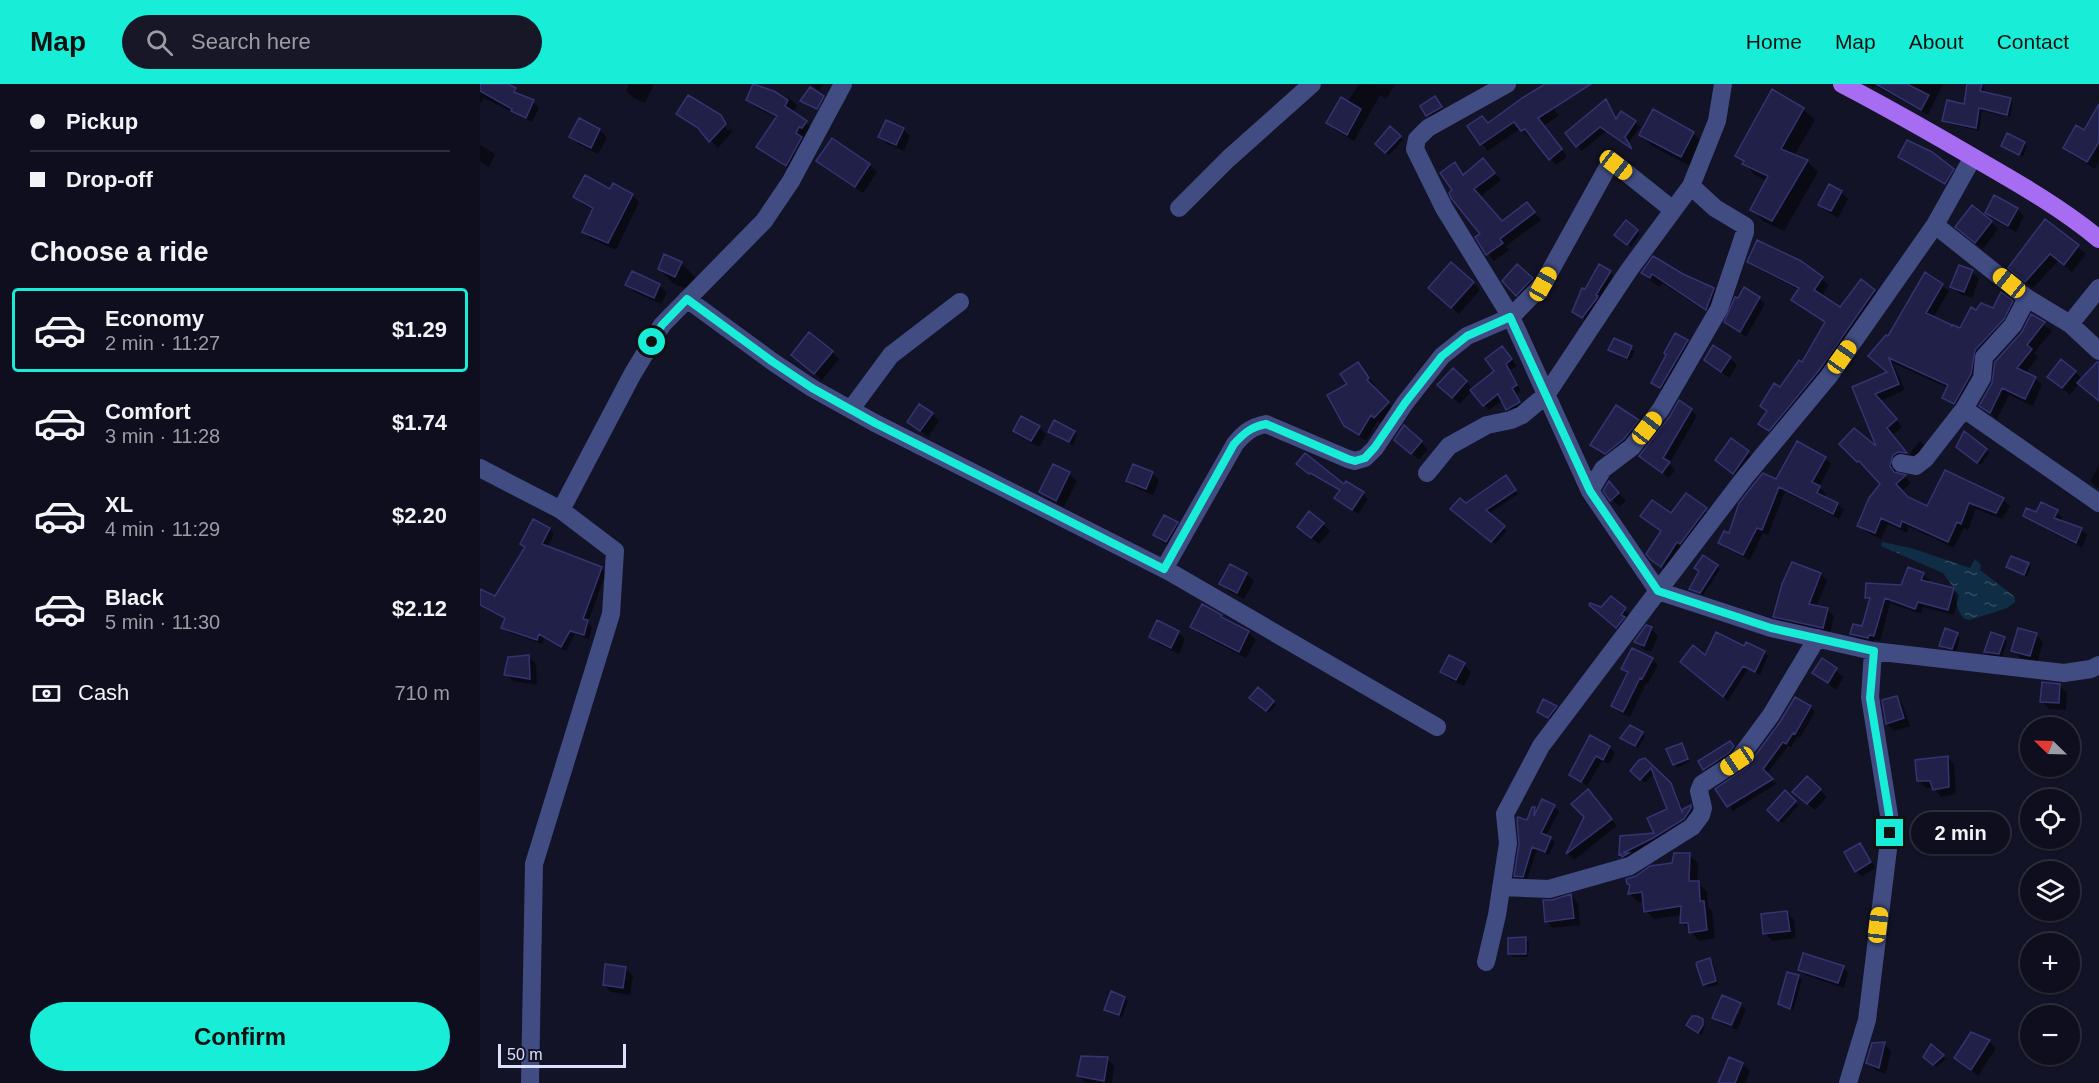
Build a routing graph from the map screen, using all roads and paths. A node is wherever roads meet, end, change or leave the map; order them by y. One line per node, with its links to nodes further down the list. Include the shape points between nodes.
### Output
1 (843, 84): 14 (street, via 791,181 764,221)
2 (1312, 84): 8 (street)
3 (1506, 84): 16 (street, via 1428,128 1417,139 1415,149 1444,208)
4 (1723, 84): 7 (street, via 1717,121)
5 (1842, 84): 6 (main road)
6 (1973, 157): 10 (street); 11 (main road)
7 (1691, 186): 9 (street); 25 (street, via 1745,226 1745,232 1719,309 1661,410 1632,447 1603,468)
8 (1179, 208)
9 (1673, 210): 16 (street, via 1610,163 1543,284); 19 (street)
10 (1935, 225): 13 (street); 29 (street, via 1829,376)
11 (2099, 239)
12 (2099, 288): 17 (street)
13 (2027, 298): 17 (street); 21 (street, via 2013,325 1984,357 1982,378)
14 (687, 299): 20 (street, via 773,362); 27 (street, via 662,325 632,375)
15 (960, 302): 20 (street, via 891,355)
16 (1510, 317): 19 (street); 28 (street, via 1467,336 1442,356 1365,458 1348,459 1266,424 1245,432 1234,444)
17 (2070, 324): 18 (street)
18 (2099, 351)
19 (1546, 395): 24 (street, via 1522,415 1487,425 1449,446); 25 (street)
20 (851, 409): 28 (street)
21 (1964, 409): 22 (street, via 1920,463); 26 (street)
22 (1901, 463)
23 (480, 468): 27 (street)
24 (1427, 472)
25 (1590, 491): 29 (street)
26 (2099, 503)
27 (561, 510): 36 (street, via 615,551 611,614 534,864)
28 (1164, 569): 33 (street)
29 (1658, 591): 30 (street, via 1771,628); 34 (street, via 1541,746 1505,814 1508,843)
30 (1817, 638): 31 (street); 34 (street, via 1771,716 1737,761 1702,784 1699,791 1703,808 1692,826 1630,866 1549,889)
31 (1874, 651): 32 (street, via 2064,673); 37 (street, via 1870,698 1890,833 1867,1020)
32 (2099, 665)
33 (1437, 727)
34 (1501, 887): 35 (street)
35 (1486, 962)
36 (530, 1083)
37 (1848, 1083)

